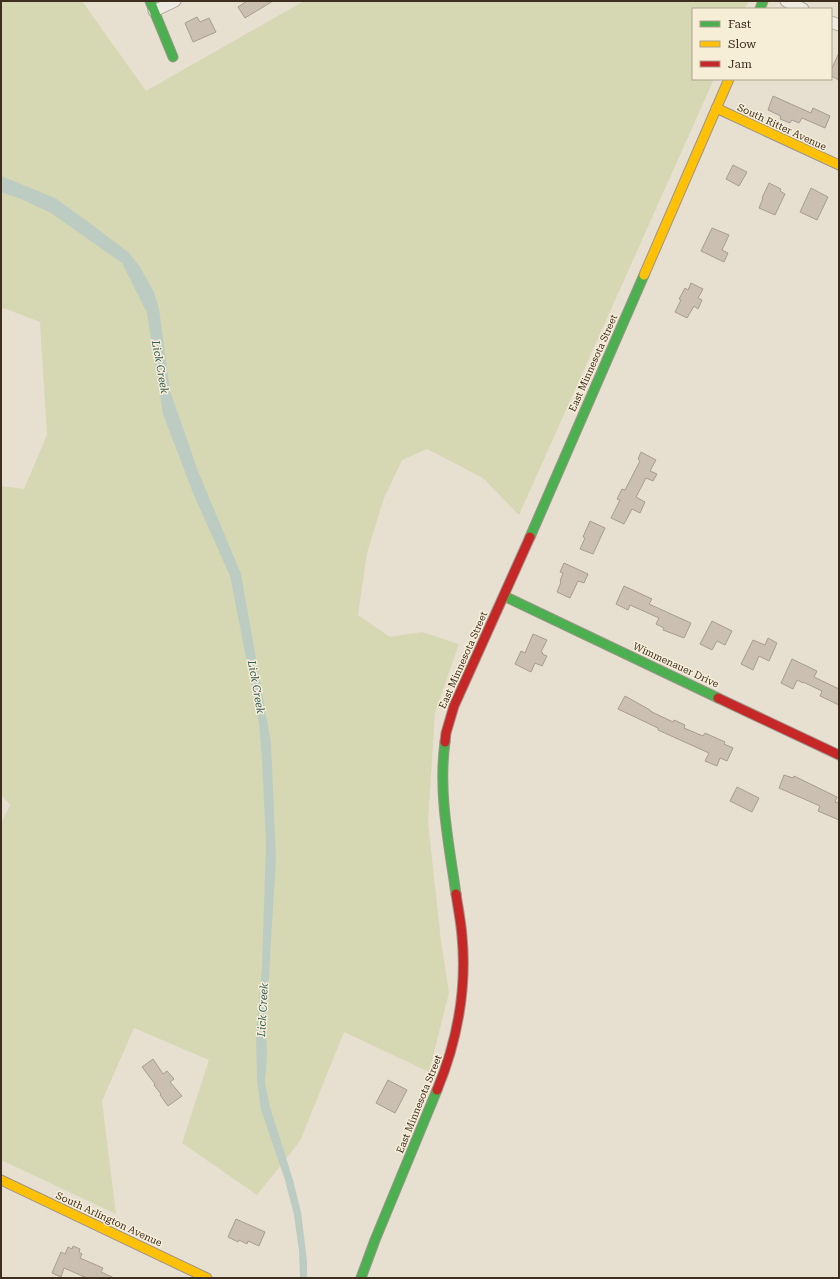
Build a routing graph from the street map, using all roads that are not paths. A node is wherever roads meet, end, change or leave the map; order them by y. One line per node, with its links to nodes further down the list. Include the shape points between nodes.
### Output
1 (175, 1): 3 (street)
2 (786, 1): 4 (street)
3 (152, 6): 5 (street)
4 (801, 8)
5 (173, 57)
6 (729, 80): 7 (street, East Minnesota Street)
7 (716, 108): 8 (street, South Ritter Avenue); 9 (street, East Minnesota Street)
8 (839, 165)
9 (504, 596): 10 (street, Wimmenauer Drive); 13 (street, East Minnesota Street, via 454,706 446,733 442,762 443,801 462,942 461,996 454,1039 446,1068)
10 (839, 755)
11 (1, 1180): 12 (street, South Arlington Avenue)
12 (207, 1278)
13 (361, 1278)

